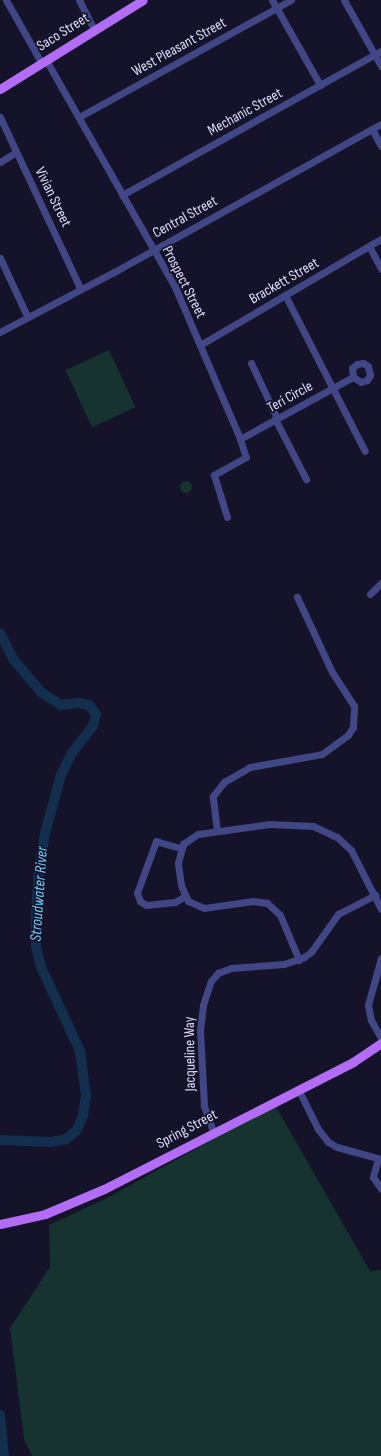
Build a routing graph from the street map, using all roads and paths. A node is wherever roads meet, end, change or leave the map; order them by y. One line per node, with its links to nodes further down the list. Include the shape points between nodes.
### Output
1 (6, 0): 10 (street, Prospect Street)
2 (79, 0): 8 (street)
3 (143, 0): 8 (main road, Saco Street)
4 (272, 0): 7 (street)
5 (291, 0): 7 (street, West Pleasant Street)
6 (344, 0): 9 (street)
7 (277, 8): 12 (street); 15 (street, West Pleasant Street)
8 (94, 29): 10 (main road, Saco Street)
9 (378, 53): 11 (street); 12 (street, Mechanic Street)
10 (44, 61): 13 (main road, Saco Street); 15 (street, Prospect Street)
11 (381, 66)
12 (320, 85): 21 (street, Mechanic Street)
13 (0, 89)
14 (0, 117): 19 (street, Vivian Street)
15 (79, 117): 21 (street, Prospect Street)
16 (381, 124): 17 (street, Central Street)
17 (372, 128): 18 (street); 24 (street, Central Street)
18 (381, 146)
19 (16, 152): 20 (street); 27 (street, Vivian Street)
20 (0, 162)
21 (122, 195): 24 (street, Prospect Street)
22 (381, 239): 23 (street, Brackett Street)
23 (369, 246): 26 (street); 28 (street, Brackett Street)
24 (153, 250): 27 (street, Central Street); 31 (street, Prospect Street, via 175,287)
25 (0, 258): 29 (street)
26 (381, 269)
27 (80, 288): 29 (street, Central Street)
28 (285, 296): 31 (street, Brackett Street); 34 (street)
29 (27, 316): 30 (street, Central Street)
30 (0, 332)
31 (200, 345): 36 (street, Prospect Street)
32 (251, 363): 35 (street)
33 (353, 377): 34 (street, Teri Circle)
34 (332, 389): 35 (street, Teri Circle); 37 (street)
35 (276, 419): 36 (street, Teri Circle); 38 (street)
36 (240, 439): 39 (street, Prospect Street, via 246,457 214,475)
37 (364, 451)
38 (306, 479)
39 (227, 517)
40 (381, 583): 41 (street)
41 (370, 594)
42 (297, 597): 43 (street, via 332,672 354,706 353,727 348,735 318,756 250,767 224,782 213,796)
43 (217, 831): 44 (street, via 194,836); 45 (street, via 270,824 300,824 319,828 336,837 351,850)
44 (180, 848): 46 (street, via 178,863); 46 (street, via 156,841 137,893 140,901 146,905 175,902)
45 (375, 895): 47 (street); 49 (street, Jacqueline Way, via 338,914 311,952)
46 (185, 896): 49 (street, via 191,903 204,908 253,901 270,905 282,920)
47 (381, 909)
48 (381, 958): 50 (street, via 368,1005 371,1020)
49 (299, 960): 53 (street, Jacqueline Way, via 284,964 227,969 214,976 208,985 200,1030 204,1106)
50 (381, 1038)
51 (381, 1043): 52 (main road, Spring Street, via 353,1062)
52 (298, 1089): 53 (main road, Spring Street); 54 (street, via 318,1129 328,1142)
53 (213, 1131): 56 (main road, Spring Street, via 74,1203 45,1214)
54 (380, 1159): 55 (street, via 374,1179)
55 (381, 1189)
56 (0, 1224)

